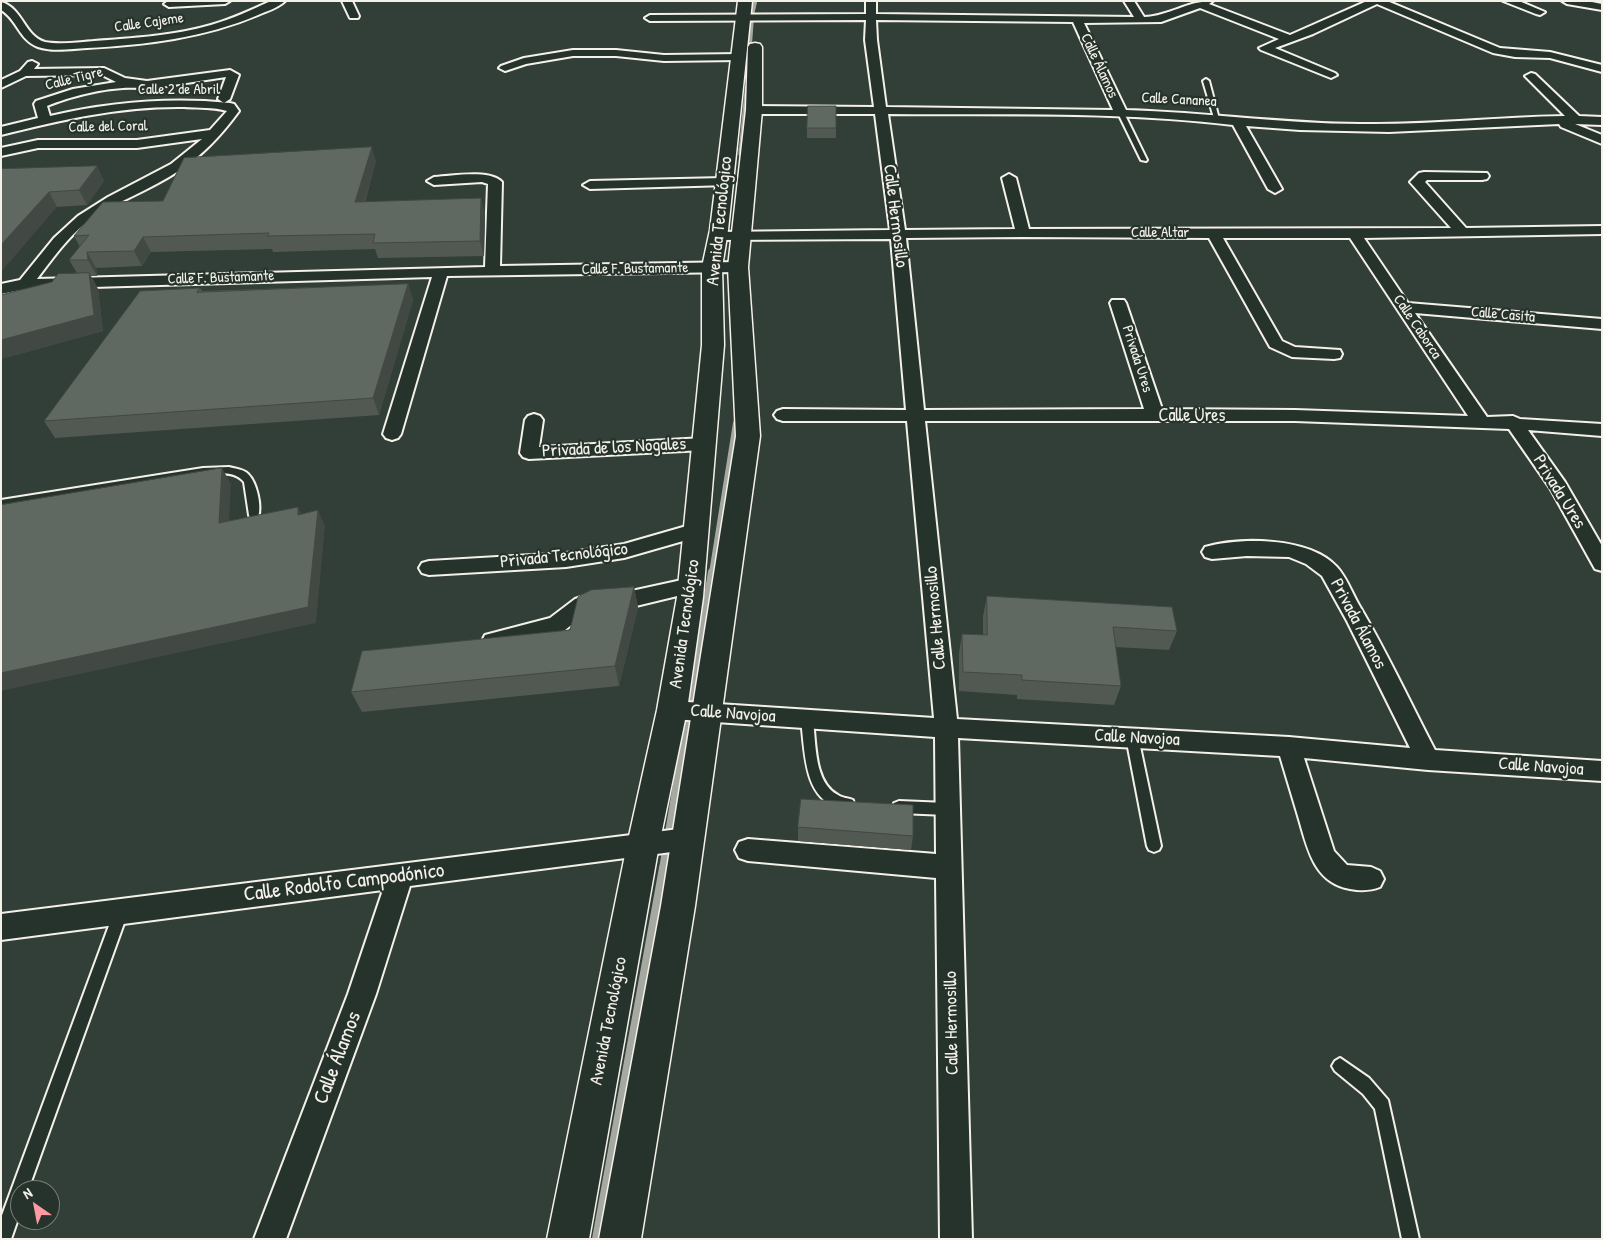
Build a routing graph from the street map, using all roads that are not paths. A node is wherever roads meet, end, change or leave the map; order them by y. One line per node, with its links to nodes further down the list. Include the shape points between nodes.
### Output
1 (225, 1): 9 (street, Calle Cajeme)
2 (280, 1): 20 (street, Calle Cajeme, via 205,30 152,39)
3 (347, 1): 15 (street)
4 (1129, 1): 18 (street)
5 (1377, 1): 19 (street); 23 (street, via 1497,51 1550,55)
6 (1508, 1): 14 (street)
7 (1567, 1): 11 (street)
8 (1204, 3): 18 (street, via 1161,19); 19 (street)
9 (169, 4)
10 (1, 5): 20 (street, via 12,11 28,37)
11 (1602, 7)
12 (871, 9): 13 (street); 17 (street); 32 (street, Calle Hermosillo, via 871,40)
13 (750, 10): 16 (street); 21 (main road, Avenida Tecnológico); 31 (main road, Avenida Tecnológico)
14 (1540, 12)
15 (354, 16)
16 (650, 18)
17 (1077, 20): 18 (street); 33 (street, Calle Álamos)
18 (1141, 20)
19 (1289, 39): 25 (street, via 1265,48)
20 (47, 46): 24 (street)
21 (739, 57): 22 (street, via 664,58 572,53); 49 (main road, Avenida Tecnológico)
22 (505, 68)
23 (1602, 69)
24 (24, 73): 28 (street, via 104,71); 29 (street)
25 (1331, 75)
26 (1531, 76): 36 (street)
27 (1206, 81): 34 (lane)
28 (132, 83): 30 (street, via 146,85 230,73 233,75); 37 (street, Calle Tigre, via 54,98 40,104)
29 (1, 85)
30 (224, 99)
31 (754, 110): 32 (street, Calle Cananea); 58 (main road, Avenida Tecnológico)
32 (881, 111): 33 (street, Calle Cananea); 55 (street, Calle Hermosillo)
33 (1121, 113): 34 (street, Calle Cananea); 45 (lane)
34 (1218, 118): 38 (street, Calle Cananea)
35 (1553, 119): 36 (street, Calle Cananea); 38 (street, Calle Cananea, via 1382,128); 42 (street)
36 (1576, 120): 39 (street, Calle Cananea)
37 (42, 121): 40 (street, Calle 2 de Abril); 41 (street, Calle 2 de Abril, via 112,108 211,104 230,107 233,111); 43 (street, via 37,130)
38 (1237, 121): 51 (street)
39 (1602, 121)
40 (1, 131)
41 (216, 133): 43 (street, Calle del Coral, via 137,144); 64 (street, Calle 2 de Abril, via 168,172 110,201 81,220 61,239)
42 (1602, 140)
43 (38, 144): 44 (street, Calle del Coral)
44 (1, 152)
45 (1144, 160)
46 (1482, 176): 53 (street, via 1424,176 1417,182)
47 (1009, 178): 54 (street)
48 (434, 181): 62 (street, via 483,178 495,182)
49 (724, 182): 50 (street); 59 (main road, Avenida Tecnológico)
50 (590, 185)
51 (1275, 189)
52 (1602, 230): 53 (street, Calle Altar)
53 (1462, 232): 57 (street, Calle Altar)
54 (1024, 233): 55 (street, Calle Altar); 56 (street, Calle Altar)
55 (898, 234): 58 (street, Calle Altar); 71 (street, Calle Hermosillo)
56 (1214, 234): 57 (street, Calle Altar); 69 (street, via 1276,344 1292,352)
57 (1354, 234): 67 (street, Calle Caborca)
58 (741, 235): 59 (street, Calle Altar); 61 (main road, Avenida Tecnológico)
59 (718, 236): 60 (main road, Avenida Tecnológico)
60 (712, 267): 61 (street, Calle F. Bustamante); 62 (street, Calle F. Bustamante); 78 (main road, Avenida Tecnológico, via 713,345)
61 (738, 267): 88 (main road, Avenida Tecnológico, via 748,436)
62 (492, 271): 63 (street, Calle F. Bustamante)
63 (441, 272): 64 (street, Calle F. Bustamante); 77 (street)
64 (25, 284): 65 (street, Calle F. Bustamante)
65 (1, 289)
66 (1118, 303): 72 (street, Privada Ures)
67 (1404, 307): 68 (street, Calle Casita); 74 (street, Calle Caborca)
68 (1602, 324)
69 (1334, 354)
70 (783, 415): 71 (street, Calle Ures)
71 (917, 416): 72 (street, Calle Ures); 90 (street, Calle Hermosillo)
72 (1155, 416): 74 (street, Calle Ures)
73 (534, 420): 78 (street, Privada de los Nogales, via 528,453)
74 (1480, 420): 75 (street, Calle Ures)
75 (1513, 422): 76 (street, Calle Ures); 83 (street, Privada Ures, via 1558,486)
76 (1602, 430)
77 (392, 434)
78 (704, 444): 81 (main road, Avenida Tecnológico)
79 (1, 504): 80 (lane, via 227,469 241,472 249,480)
80 (254, 515)
81 (697, 530): 84 (street, Privada Tecnológico, via 624,552 566,560); 85 (main road, Avenida Tecnológico)
82 (1212, 552): 93 (street, Privada Álamos, via 1291,550 1329,571)
83 (1602, 564)
84 (429, 568)
85 (691, 586): 86 (street, via 636,598 594,601 582,605 557,624 506,640); 87 (main road, Avenida Tecnológico)
86 (469, 644)
87 (672, 710): 88 (street, Calle Navojoa); 99 (main road, Avenida Tecnológico)
88 (708, 713): 89 (street, Calle Navojoa); 98 (main road, Avenida Tecnológico)
89 (807, 720): 90 (street, Calle Navojoa); 95 (lane, via 819,787 830,798 842,803)
90 (946, 728): 91 (street, Calle Navojoa); 97 (street, Calle Hermosillo)
91 (1132, 737): 92 (street, Calle Navojoa); 100 (lane)
92 (1290, 747): 93 (street, Calle Navojoa); 104 (street, via 1324,856 1332,870 1344,877)
93 (1428, 760): 94 (street, Calle Navojoa)
94 (1602, 771)
95 (861, 804)
96 (890, 806): 97 (lane)
97 (947, 809): 102 (street, Calle Hermosillo)
98 (687, 839): 99 (street, Calle Rodolfo Campodónico); 111 (main road, Avenida Tecnológico)
99 (643, 845): 103 (street, Calle Rodolfo Campodónico); 110 (main road, Avenida Tecnológico)
100 (1154, 846)
101 (748, 850): 102 (street)
102 (948, 866): 112 (street, Calle Hermosillo)
103 (400, 876): 105 (street, Calle Rodolfo Campodónico); 109 (street, Calle Álamos, via 362,994)
104 (1370, 879)
105 (121, 912): 106 (street, Calle Rodolfo Campodónico); 108 (lane)
106 (1, 927)
107 (1340, 1066): 113 (lane, via 1364,1082 1382,1106)
108 (2, 1239)
109 (270, 1239)
110 (568, 1239)
111 (620, 1239)
112 (956, 1239)
113 (1411, 1239)

